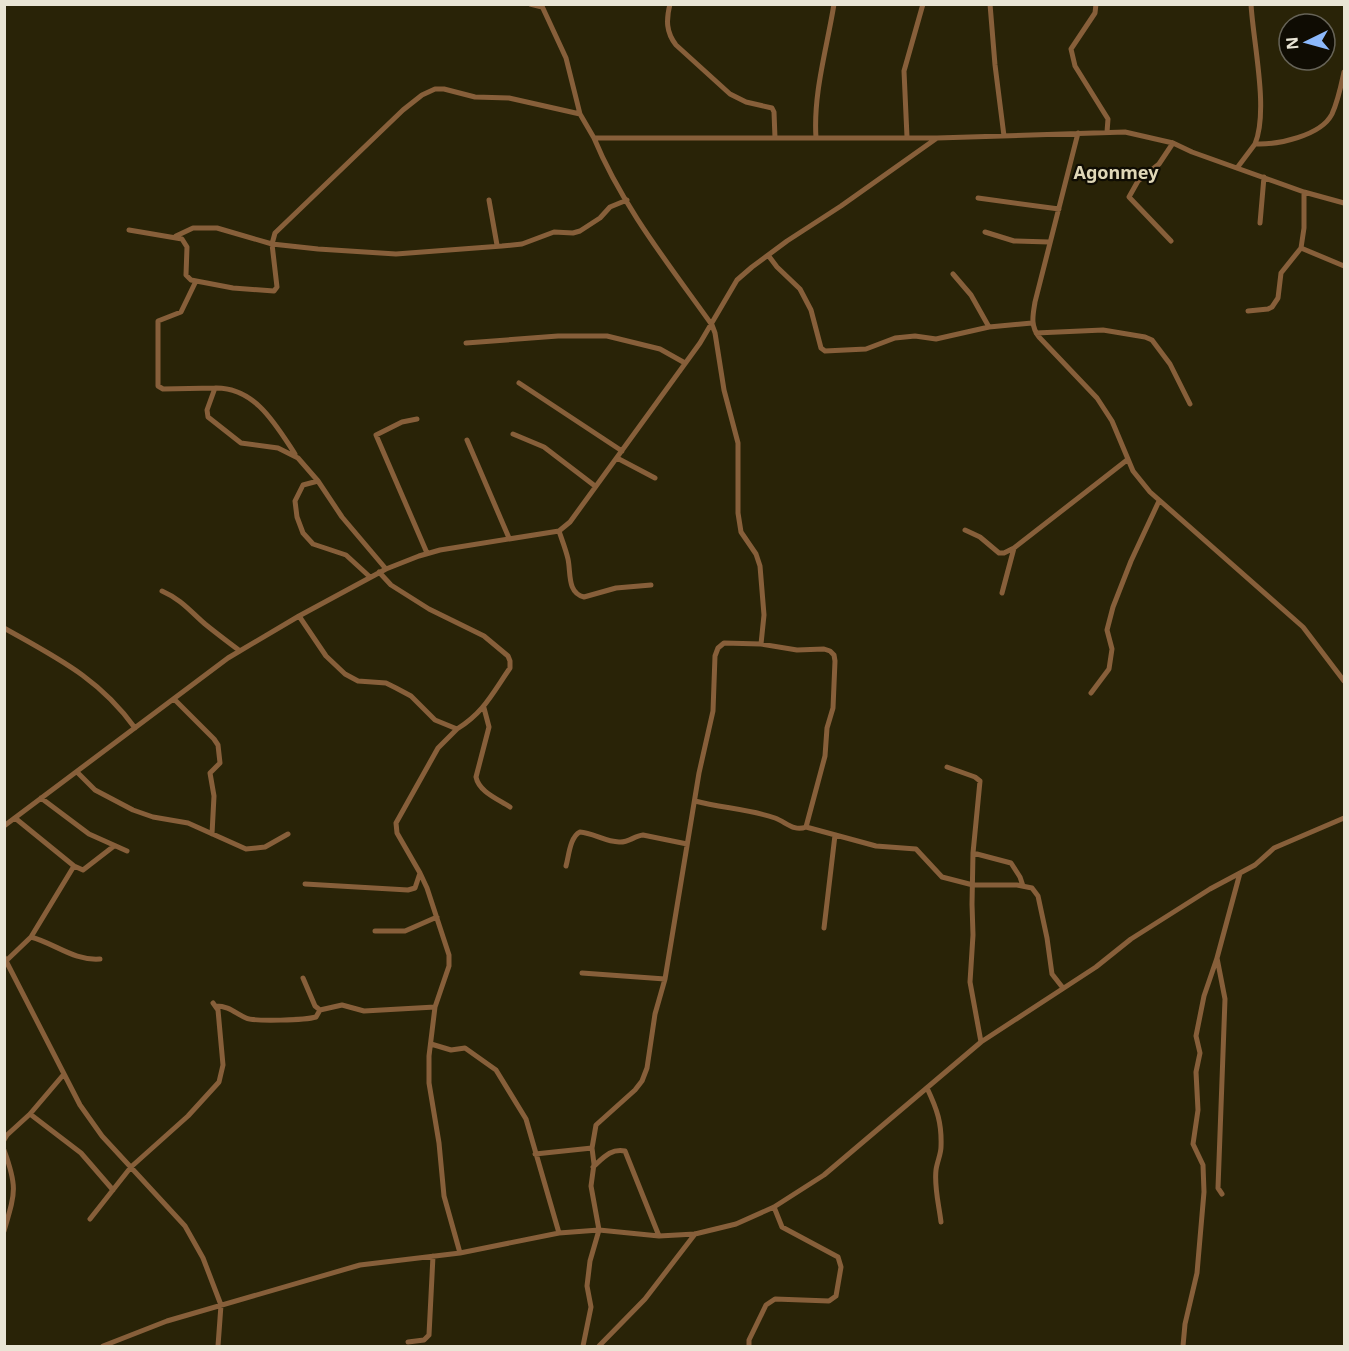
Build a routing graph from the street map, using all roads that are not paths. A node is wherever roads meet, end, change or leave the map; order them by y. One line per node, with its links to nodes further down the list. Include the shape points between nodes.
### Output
1 (530, 4): 8 (street)
2 (670, 4): 19 (street, via 670,38 730,94 772,108)
3 (834, 4): 20 (street, via 818,95)
4 (923, 4): 17 (street, via 904,71)
5 (990, 4): 16 (street)
6 (1096, 4): 14 (street, via 1095,14 1071,50 1075,66 1108,119)
7 (1251, 4): 23 (street, via 1260,98 1259,135)
8 (542, 6): 13 (street, via 566,58)
9 (1344, 72): 10 (street)
10 (1343, 82): 11 (street)
11 (1337, 100): 12 (street); 23 (street, via 1331,116 1316,130)
12 (1344, 101)
13 (580, 114): 18 (street); 38 (street, via 509,98 475,97 435,89 404,110 284,224 275,233)
14 (1107, 132): 15 (street); 22 (street)
15 (1078, 133): 16 (street); 31 (street)
16 (1004, 135): 21 (street)
17 (907, 137): 20 (street); 21 (street)
18 (594, 138): 19 (street); 29 (street)
19 (774, 138): 20 (street)
20 (816, 138)
21 (937, 138): 41 (street)
22 (1173, 143): 24 (street); 36 (street, via 1159,164 1138,181 1129,197)
23 (1255, 144): 24 (street)
24 (1237, 168): 25 (street)
25 (1264, 177): 26 (street); 32 (street)
26 (1304, 192): 30 (street); 40 (street)
27 (978, 198): 31 (street)
28 (489, 200): 39 (street)
29 (627, 200): 39 (street, via 610,207 580,231 554,232 522,244); 47 (street)
30 (1344, 203)
31 (1059, 209): 37 (street)
32 (1260, 223)
33 (129, 230): 35 (street)
34 (985, 232): 37 (street, via 1014,240)
35 (175, 237): 38 (street, via 205,227); 44 (street, via 186,243 186,275)
36 (1171, 241)
37 (1049, 242): 46 (street)
38 (272, 244): 39 (street, via 396,254); 44 (street, via 277,287 274,291)
39 (497, 245)
40 (1302, 248): 42 (street); 45 (street, via 1281,273 1278,298 1272,307)
41 (768, 255): 47 (street, via 737,280); 48 (street, via 800,289 825,351 866,349 895,338 936,339)
42 (1344, 266)
43 (953, 274): 48 (street, via 971,295)
44 (196, 281): 53 (street, via 182,312 158,321 158,386)
45 (1248, 311)
46 (1032, 323): 48 (street); 49 (street)
47 (712, 325): 51 (street); 79 (street, via 738,443 741,532 760,566 764,615)
48 (989, 327)
49 (1035, 333): 54 (street, via 1103,330 1152,340 1170,364); 61 (street, via 1097,398 1112,421)
50 (466, 343): 51 (street, via 607,336 660,349)
51 (685, 363): 58 (street)
52 (519, 383): 58 (street)
53 (215, 388): 59 (street, via 235,390 257,404); 59 (street, via 208,417 241,443 278,448)
54 (1190, 404)
55 (417, 419): 70 (street, via 376,435)
56 (513, 434): 64 (street, via 544,447)
57 (467, 440): 68 (street)
58 (622, 452): 60 (street)
59 (298, 458): 63 (street)
60 (617, 458): 62 (street); 64 (street)
61 (1127, 460): 65 (street); 69 (street)
62 (655, 478)
63 (318, 481): 71 (street, via 342,517); 73 (street, via 303,485 295,501 303,533 313,544 346,555)
64 (595, 486): 67 (street)
65 (1159, 501): 81 (street, via 1303,627); 82 (street, via 1118,593 1107,630 1112,649 1109,669)
66 (965, 530): 69 (street, via 999,553)
67 (559, 531): 68 (street); 74 (street, via 571,585 580,596)
68 (509, 538): 70 (street)
69 (1014, 548): 76 (street)
70 (427, 553): 71 (street)
71 (386, 569): 72 (street)
72 (379, 573): 73 (street); 84 (street, via 397,590 484,636 508,656 510,668)
73 (370, 577): 77 (street)
74 (651, 585)
75 (162, 591): 80 (street, via 176,597)
76 (1002, 593)
77 (299, 616): 80 (street); 86 (street, via 326,656 345,674 358,681 396,688 411,696 435,720)
78 (4, 628): 85 (street, via 101,688)
79 (761, 644): 90 (street, via 724,643 718,648 713,711); 95 (street, via 834,654 833,708)
80 (240, 651): 83 (street)
81 (1344, 681)
82 (1091, 693)
83 (174, 699): 85 (street); 96 (street, via 218,745 220,763 210,773 214,796)
84 (484, 708): 86 (street); 91 (street, via 489,727 477,782)
85 (135, 728): 88 (street)
86 (457, 729): 105 (street, via 438,748 396,823 397,833)
87 (947, 767): 102 (street, via 980,781)
88 (76, 772): 89 (street); 96 (street, via 95,790 133,810 188,823)
89 (41, 798): 92 (street); 100 (street, via 89,834)
90 (694, 801): 95 (street, via 772,817 799,829); 99 (street)
91 (510, 807)
92 (15, 818): 94 (street); 103 (street)
93 (1344, 818): 106 (street, via 1274,848)
94 (4, 826)
95 (806, 827): 98 (street)
96 (212, 834): 97 (street, via 253,849)
97 (288, 834)
98 (835, 835): 108 (street, via 876,846 916,849 942,877); 113 (street)
99 (687, 844): 104 (street, via 643,835 621,843 580,832 573,838); 121 (street)
100 (114, 846): 101 (street); 103 (street, via 83,870)
101 (127, 851)
102 (973, 853): 108 (street); 109 (street, via 1011,863)
103 (74, 866): 115 (street)
104 (566, 866)
105 (420, 873): 110 (street); 111 (street)
106 (1240, 873): 117 (street); 122 (street, via 1131,939)
107 (304, 884): 110 (street)
108 (973, 885): 109 (street); 125 (street, via 970,982)
109 (1023, 886): 122 (street, via 1032,888 1038,896 1052,974)
110 (415, 888): 111 (street)
111 (428, 888): 112 (street)
112 (437, 917): 114 (street, via 405,931); 123 (street, via 449,966)
113 (824, 928)
114 (375, 931)
115 (31, 937): 116 (street); 118 (street, via 77,958)
116 (6, 958): 127 (street)
117 (1217, 958): 137 (street, via 1225,999 1218,1188); 155 (street, via 1196,1036 1200,1053 1196,1072 1198,1110 1192,1144 1203,1165 1204,1192 1197,1273)
118 (100, 959)
119 (582, 973): 121 (street)
120 (303, 978): 124 (street)
121 (665, 979): 131 (street, via 642,1082 596,1125)
122 (1063, 988): 125 (street)
123 (435, 1007): 124 (street, via 364,1011 342,1005); 126 (street)
124 (320, 1010): 134 (street, via 312,1019 255,1019 246,1018 228,1006 215,1005 223,1065 219,1082)
125 (981, 1042): 128 (street)
126 (430, 1044): 133 (street, via 451,1050 465,1048 492,1066 526,1119); 146 (street, via 429,1083 444,1196)
127 (64, 1074): 129 (street); 134 (street, via 102,1136)
128 (927, 1088): 138 (street, via 824,1175); 140 (street, via 939,1117 941,1149 936,1180)
129 (30, 1114): 130 (street); 136 (street, via 81,1153)
130 (4, 1140)
131 (592, 1149): 133 (street); 135 (street)
132 (4, 1150): 142 (street, via 15,1189)
133 (535, 1154): 143 (street)
134 (131, 1167): 136 (street); 148 (street, via 185,1226 203,1258)
135 (593, 1167): 141 (street, via 591,1186); 145 (street, via 610,1153 625,1150)
136 (113, 1190): 139 (street)
137 (1222, 1194)
138 (774, 1208): 144 (street, via 736,1224); 154 (street, via 782,1227 838,1257 842,1267 836,1296 829,1302 775,1299 766,1305)
139 (90, 1219)
140 (941, 1222)
141 (599, 1230): 143 (street); 145 (street); 152 (street, via 590,1261 587,1286 591,1307)
142 (4, 1231)
143 (559, 1233): 146 (street)
144 (695, 1234): 145 (street); 153 (street, via 645,1299)
145 (659, 1236)
146 (460, 1253): 147 (street)
147 (433, 1256): 148 (street, via 360,1265); 149 (street, via 429,1335 424,1340)
148 (221, 1305): 150 (street, via 167,1321); 151 (street)
149 (408, 1342)
150 (104, 1347)
151 (218, 1347)
152 (583, 1347)
153 (599, 1347)
154 (749, 1347)
155 (1183, 1347)

